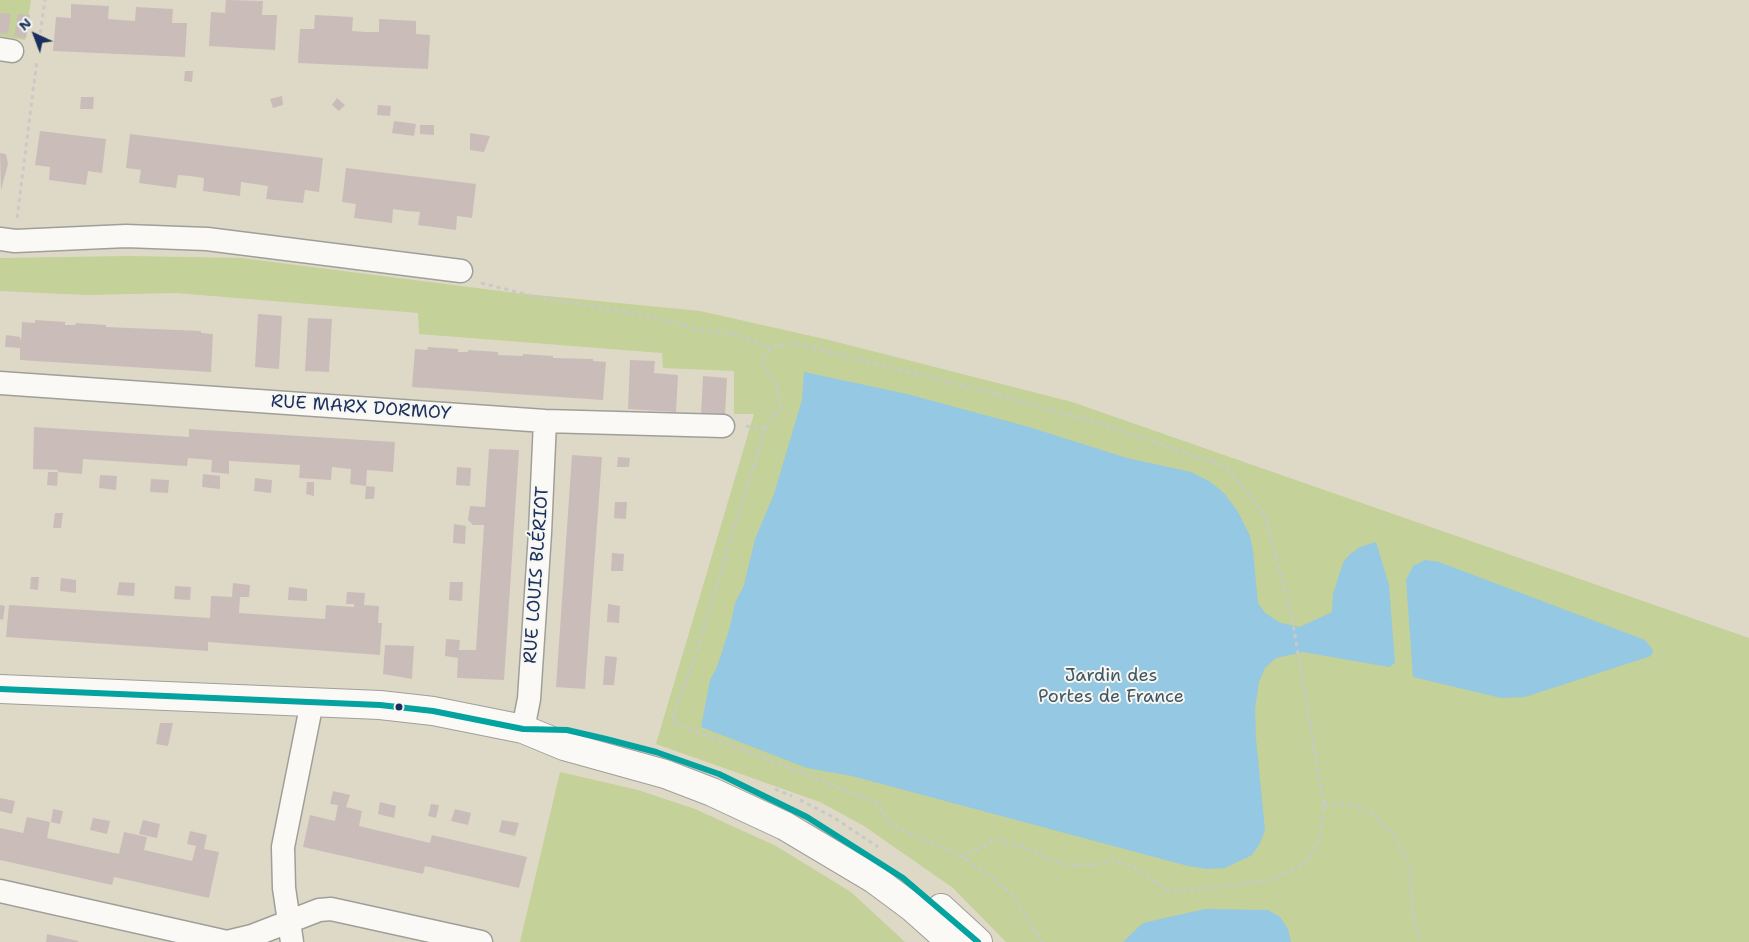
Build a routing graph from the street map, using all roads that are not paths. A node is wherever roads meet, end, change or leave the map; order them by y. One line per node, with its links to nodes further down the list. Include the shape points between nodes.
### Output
1 (7, 240): 2 (street, via 126,236 207,239)
2 (461, 271)
3 (0, 383): 4 (street, RUE MARX DORMOY)
4 (545, 420): 5 (street, RUE MARX DORMOY); 8 (street, RUE LOUIS BLÉRIOT, via 529,699)
5 (723, 426)
6 (0, 689): 7 (main road)
7 (312, 702): 8 (main road, via 405,707); 10 (street, via 283,847 284,888)
8 (524, 729): 12 (main road, via 564,746 672,777 786,826 874,878); 13 (main road, via 567,730 606,739 656,752 740,783 807,817 878,861 926,896)
9 (0, 891): 10 (street, via 227,942)
10 (291, 931): 11 (street, via 319,910 342,910)
11 (481, 942)
12 (952, 942)
13 (978, 942)

